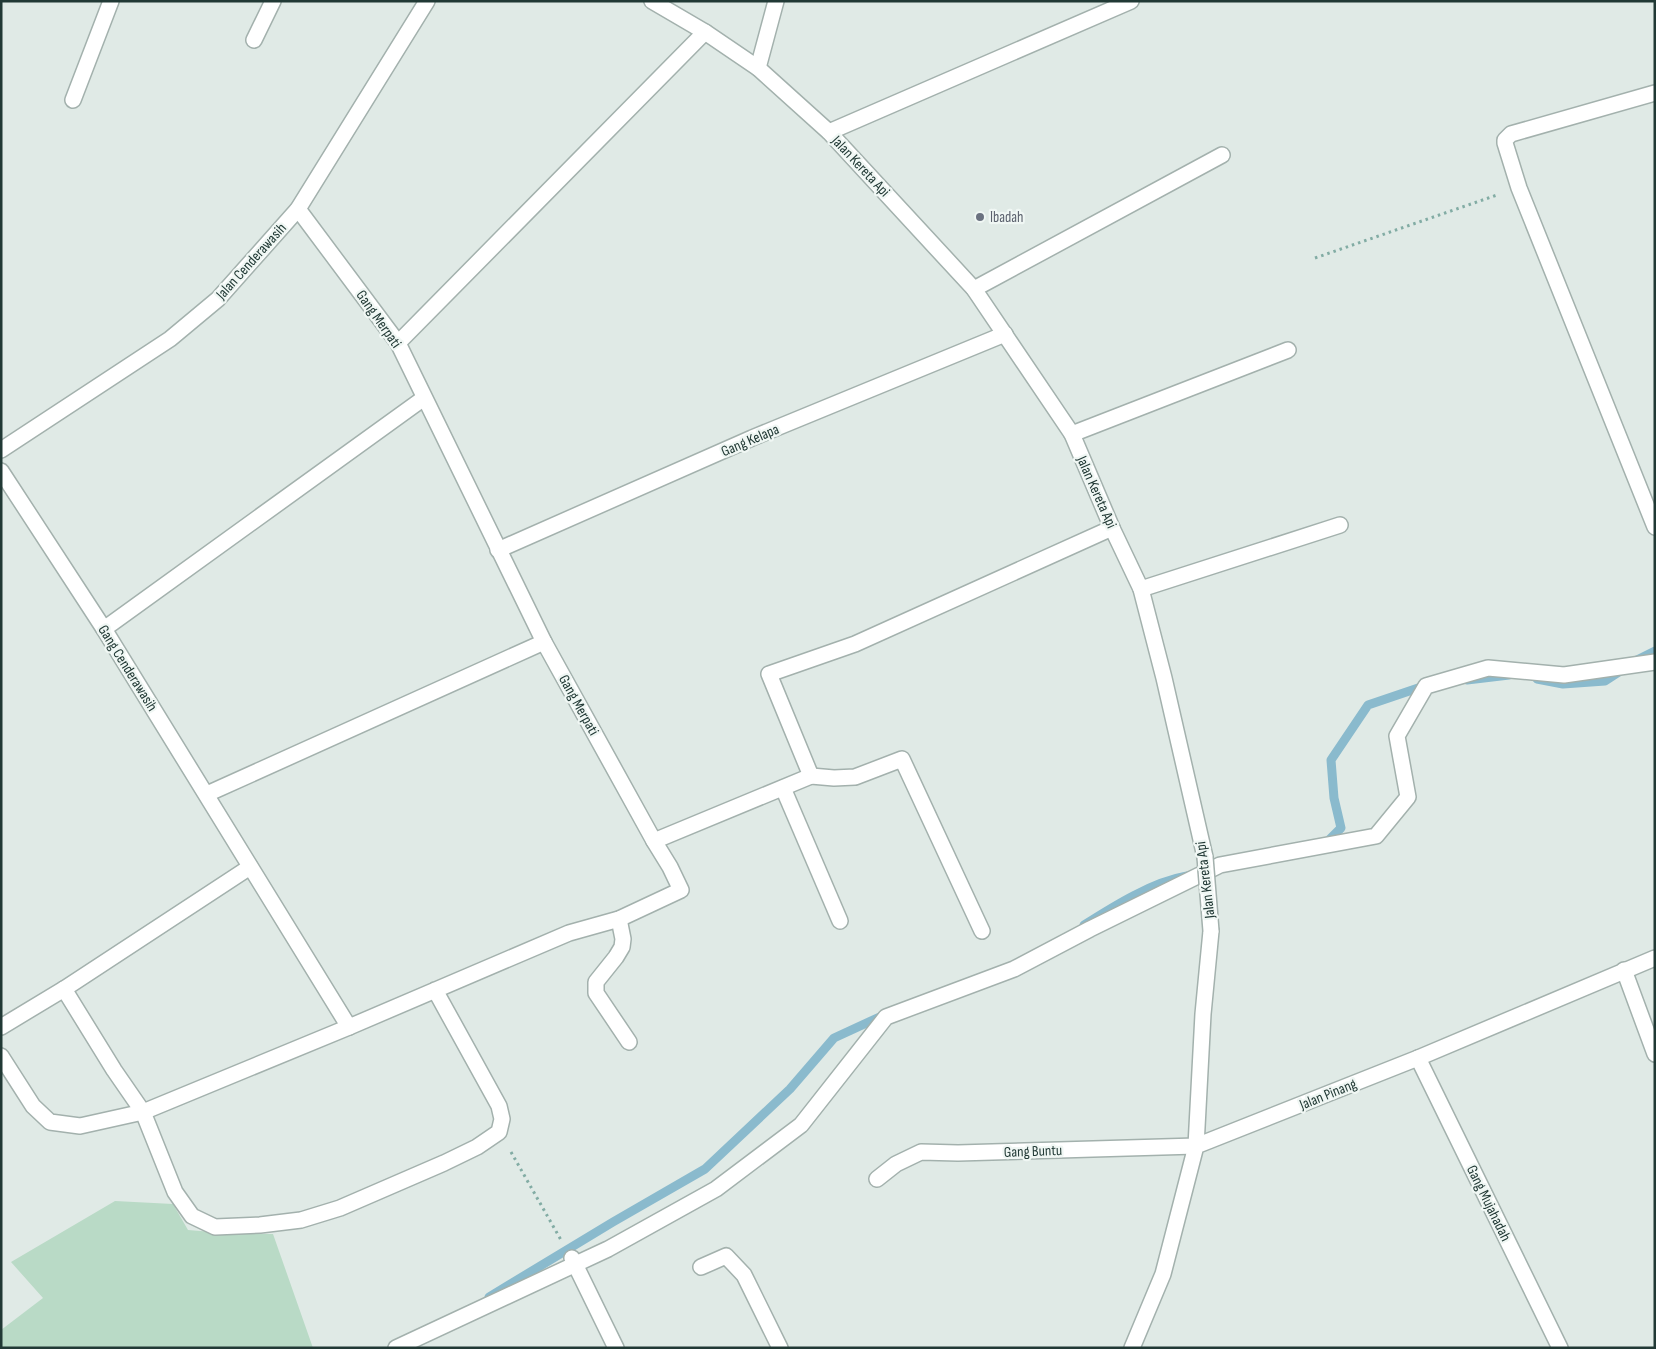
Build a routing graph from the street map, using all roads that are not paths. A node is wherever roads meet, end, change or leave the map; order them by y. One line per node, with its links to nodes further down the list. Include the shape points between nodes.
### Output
1 (111, 1): 11 (street)
2 (273, 1): 8 (street)
3 (427, 1): 14 (street, Jalan Cenderawasih)
4 (652, 1): 7 (street, Jalan Kereta Api)
5 (776, 1): 9 (street)
6 (1132, 1): 12 (street)
7 (705, 32): 9 (street, Jalan Kereta Api); 17 (street)
8 (254, 40)
9 (758, 68): 12 (street, Jalan Kereta Api)
10 (1655, 93): 24 (street, via 1511,134 1505,140 1519,188)
11 (73, 100)
12 (830, 132): 15 (street, Jalan Kereta Api)
13 (1222, 154): 15 (street)
14 (298, 209): 17 (street, Gang Merpati); 21 (street, Jalan Cenderawasih, via 218,298 170,339)
15 (974, 289): 16 (street, Jalan Kereta Api)
16 (1005, 334): 20 (street, Jalan Kereta Api); 26 (street, Gang Kelapa, via 752,438)
17 (398, 343): 19 (street, Gang Merpati)
18 (1288, 350): 20 (street)
19 (424, 398): 26 (street, Gang Merpati); 28 (street)
20 (1072, 434): 25 (street, Jalan Kereta Api)
21 (1, 450)
22 (1, 471): 28 (street, Gang Cenderawasih)
23 (1340, 526): 27 (street)
24 (1655, 527)
25 (1112, 528): 27 (street, Jalan Kereta Api); 31 (street, via 855,644 769,674)
26 (498, 550): 29 (street, Gang Merpati)
27 (1141, 589): 50 (street, Jalan Kereta Api, bridge, via 1205,857 1211,931 1202,1014)
28 (104, 629): 33 (street, Gang Cenderawasih)
29 (544, 642): 33 (street); 34 (street, Gang Merpati)
30 (1655, 662): 52 (street, via 1564,674 1488,668 1426,686 1398,736 1408,797 1376,836 1220,865 1014,970 886,1017 801,1125 716,1190 608,1249)
31 (811, 776): 32 (street); 38 (street, via 855,777 902,759)
32 (783, 788): 34 (street); 37 (street)
33 (207, 794): 35 (street, Gang Cenderawasih)
34 (654, 841): 36 (street, Gang Merpati, via 681,890)
35 (250, 867): 41 (street); 44 (street, Gang Cenderawasih)
36 (619, 919): 42 (street, Gang Merpati, via 569,933); 45 (street, via 622,947 596,982 596,992)
37 (840, 921)
38 (982, 931)
39 (1655, 958): 40 (street, Jalan Pinang)
40 (1624, 970): 46 (street); 48 (street, Jalan Pinang)
41 (64, 989): 43 (street); 49 (street)
42 (435, 990): 44 (street, Gang Merpati); 49 (street, via 499,1106 502,1119 499,1132 444,1163 340,1208 301,1220 260,1225 215,1227 192,1216 175,1192)
43 (1, 1027)
44 (349, 1027): 49 (street, Gang Merpati)
45 (629, 1042)
46 (1655, 1054)
47 (1, 1056): 49 (street, Gang Merpati, via 33,1106 50,1122 80,1126)
48 (1418, 1058): 50 (street, Jalan Pinang); 58 (street, Gang Mujahadah)
49 (142, 1112)
50 (1196, 1146): 51 (street, Gang Buntu, via 921,1152 896,1164); 57 (street, via 1162,1274)
51 (878, 1179)
52 (573, 1261): 54 (street); 55 (street)
53 (701, 1267): 56 (street, via 726,1256 744,1275)
54 (396, 1348)
55 (616, 1348)
56 (780, 1348)
57 (1132, 1348)
58 (1560, 1348)

